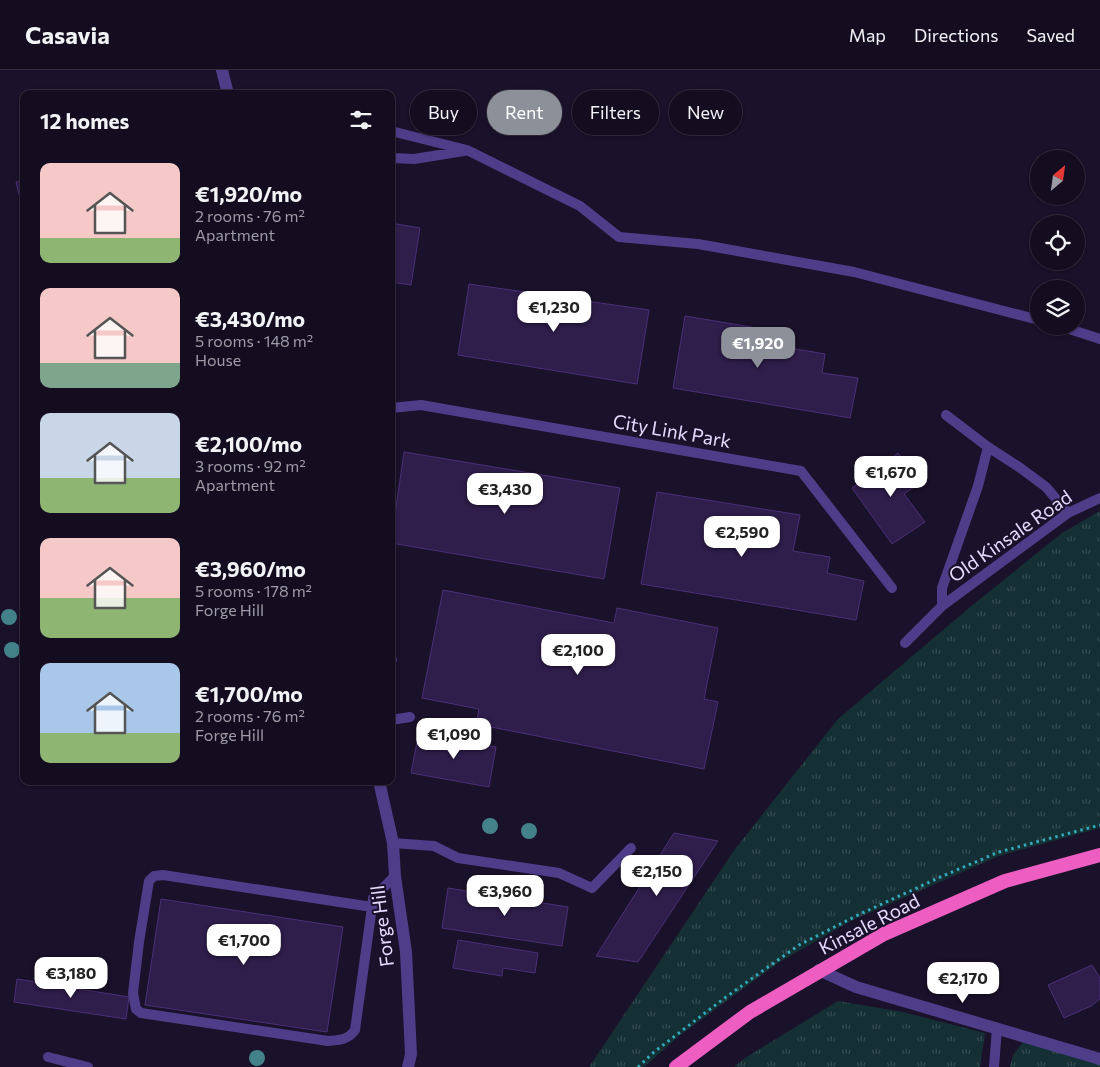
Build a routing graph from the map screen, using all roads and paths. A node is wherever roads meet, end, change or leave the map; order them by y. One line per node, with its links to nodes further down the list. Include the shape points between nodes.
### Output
1 (222, 70): 2 (street)
2 (227, 90)
3 (395, 132): 4 (lane)
4 (468, 150): 5 (lane, via 414,159); 6 (lane, via 580,206 619,237 698,244 854,272)
5 (395, 158)
6 (1030, 318)
7 (1085, 334): 8 (lane)
8 (1100, 339)
9 (395, 408): 14 (lane, City Link Park, via 421,406 801,471)
10 (946, 415): 11 (lane)
11 (988, 447): 13 (lane, via 1046,488); 15 (lane, via 978,486 942,588)
12 (1100, 498): 13 (lane, Old Kinsale Road)
13 (1068, 514): 15 (lane, Old Kinsale Road)
14 (892, 588)
15 (942, 606): 16 (lane, Old Kinsale Road)
16 (905, 643)
17 (410, 717): 18 (lane)
18 (395, 719)
19 (380, 785): 21 (street, Forge Hill)
20 (1100, 825): 32 (path, via 999,852 799,945 711,1008)
21 (393, 843): 22 (lane, via 434,846 458,858 559,873 592,888); 24 (street, Forge Hill)
22 (631, 848)
23 (1100, 855): 26 (highway, Kinsale Road, via 1005,882 884,934)
24 (395, 876): 25 (lane, via 373,898); 31 (street, Forge Hill, via 406,952 411,1054)
25 (372, 907): 25 (lane, via 154,876 149,881 139,942 133,993 136,1009 141,1013 328,1041 343,1040 355,1030)
26 (819, 970): 27 (street, via 856,987); 33 (highway, Kinsale Road, via 750,1012)
27 (997, 1028): 29 (street); 34 (lane)
28 (48, 1057): 30 (lane)
29 (1100, 1059)
30 (88, 1067)
31 (408, 1067)
32 (638, 1067)
33 (676, 1067)
34 (994, 1067)

